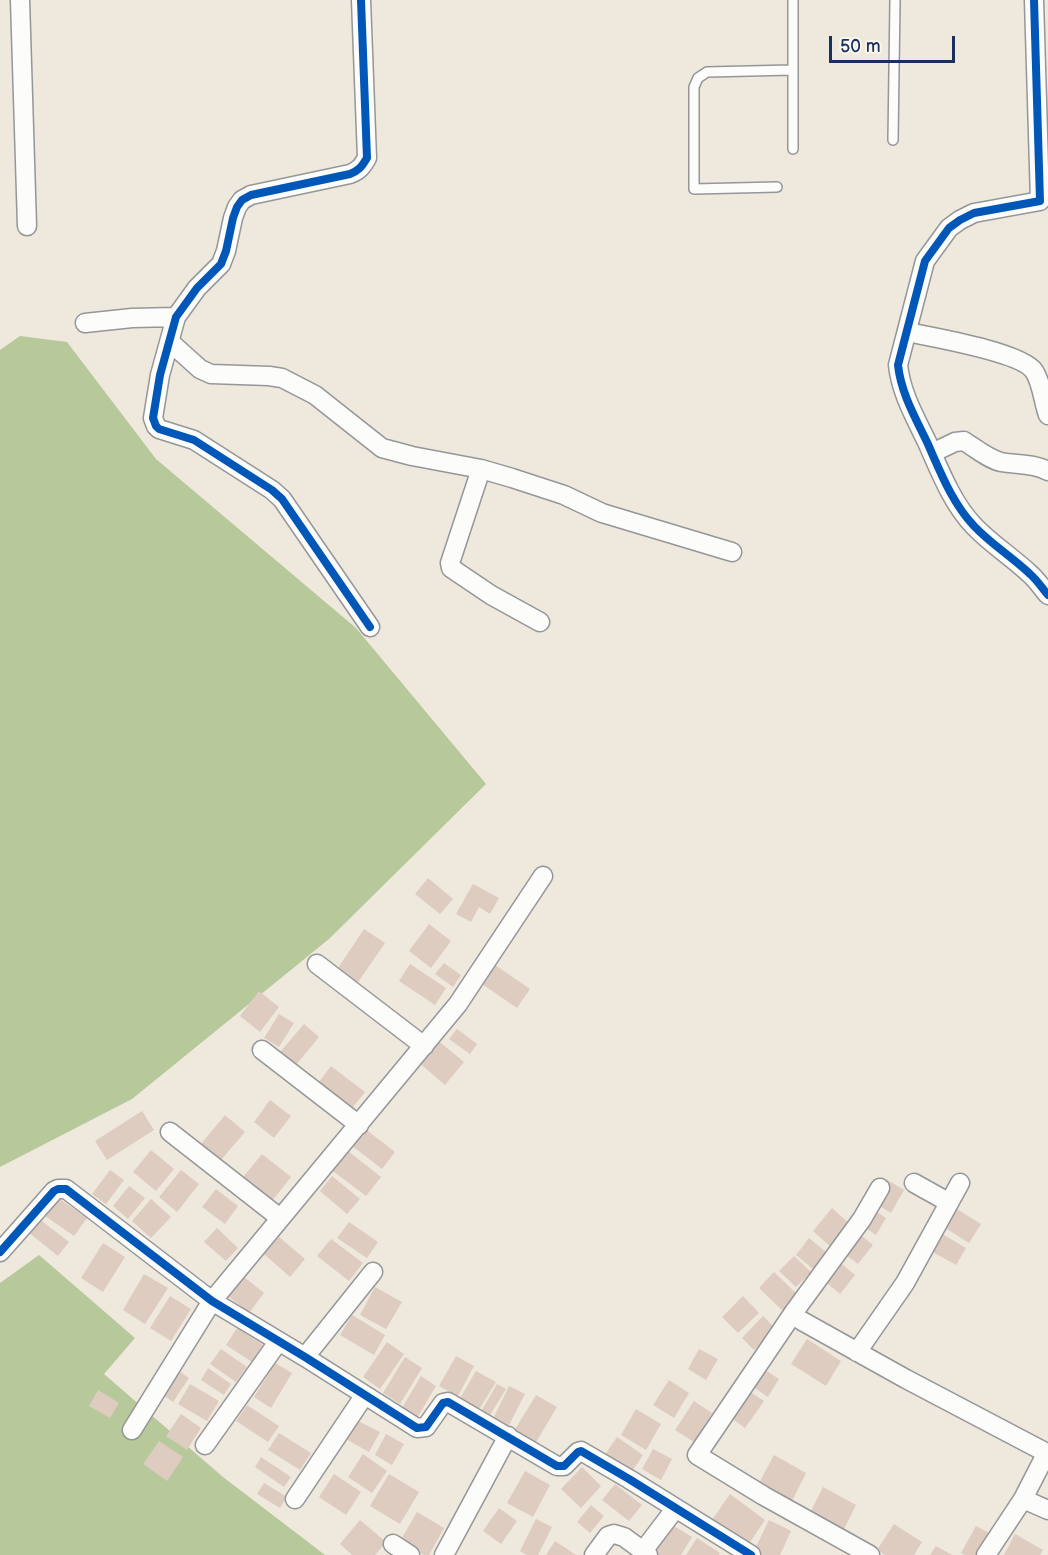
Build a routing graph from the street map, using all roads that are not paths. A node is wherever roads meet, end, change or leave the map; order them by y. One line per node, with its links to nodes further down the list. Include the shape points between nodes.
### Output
1 (20, 0): 12 (street)
2 (361, 0): 13 (street, via 367,158 362,167 350,174 242,200 221,264)
3 (793, 0): 6 (lane)
4 (895, 0): 8 (lane)
5 (1034, 0): 7 (street)
6 (792, 70): 9 (lane); 10 (lane, via 707,72 694,87 694,189)
7 (1042, 85): 11 (street)
8 (893, 140)
9 (793, 149)
10 (777, 187)
11 (1044, 201): 15 (street, via 974,213 949,228 925,261)
12 (27, 226)
13 (176, 317): 14 (street); 16 (street)
14 (85, 323)
15 (907, 332): 17 (street, via 960,342 1023,361 1034,371); 18 (street, via 899,375)
16 (170, 342): 19 (street, via 211,374 282,378 315,395 382,448); 25 (street, via 160,375 153,418 156,426 194,440 273,490)
17 (1048, 415)
18 (932, 453): 20 (street, via 964,441 995,460); 22 (street, via 963,514 998,549)
19 (481, 470): 21 (street, via 564,495 602,513); 24 (street, via 450,568)
20 (1048, 471)
21 (732, 552)
22 (1040, 572): 23 (street)
23 (1048, 595)
24 (540, 622)
25 (370, 627)
26 (543, 876): 28 (street, via 458,1004)
27 (317, 964): 28 (street)
28 (424, 1046): 30 (street)
29 (262, 1050): 30 (street)
30 (359, 1125): 36 (street)
31 (171, 1132): 36 (street)
32 (914, 1182): 35 (street)
33 (960, 1183): 35 (street)
34 (880, 1188): 58 (street, via 697,1455)
35 (948, 1202): 42 (street, via 904,1283)
36 (280, 1218): 39 (street)
37 (0, 1252): 39 (street, via 54,1191 66,1189)
38 (373, 1272): 43 (street)
39 (212, 1301): 41 (street); 45 (street)
40 (802, 1321): 42 (street)
41 (278, 1342): 43 (street); 47 (street)
42 (857, 1352): 49 (street, via 1043,1451 1044,1458)
43 (305, 1357): 44 (street)
44 (364, 1396): 46 (street, via 417,1428 426,1427 443,1403 448,1402); 48 (street)
45 (132, 1430)
46 (508, 1436): 50 (street, via 557,1466 564,1466 583,1452); 55 (street)
47 (205, 1445)
48 (295, 1499)
49 (1023, 1499): 51 (street); 59 (street)
50 (675, 1509): 53 (street); 57 (street)
51 (1048, 1510)
52 (393, 1544): 54 (street)
53 (645, 1553): 56 (street, via 614,1533)
54 (410, 1555)
55 (444, 1555)
56 (594, 1555)
57 (751, 1555)
58 (870, 1555)
59 (986, 1555)

